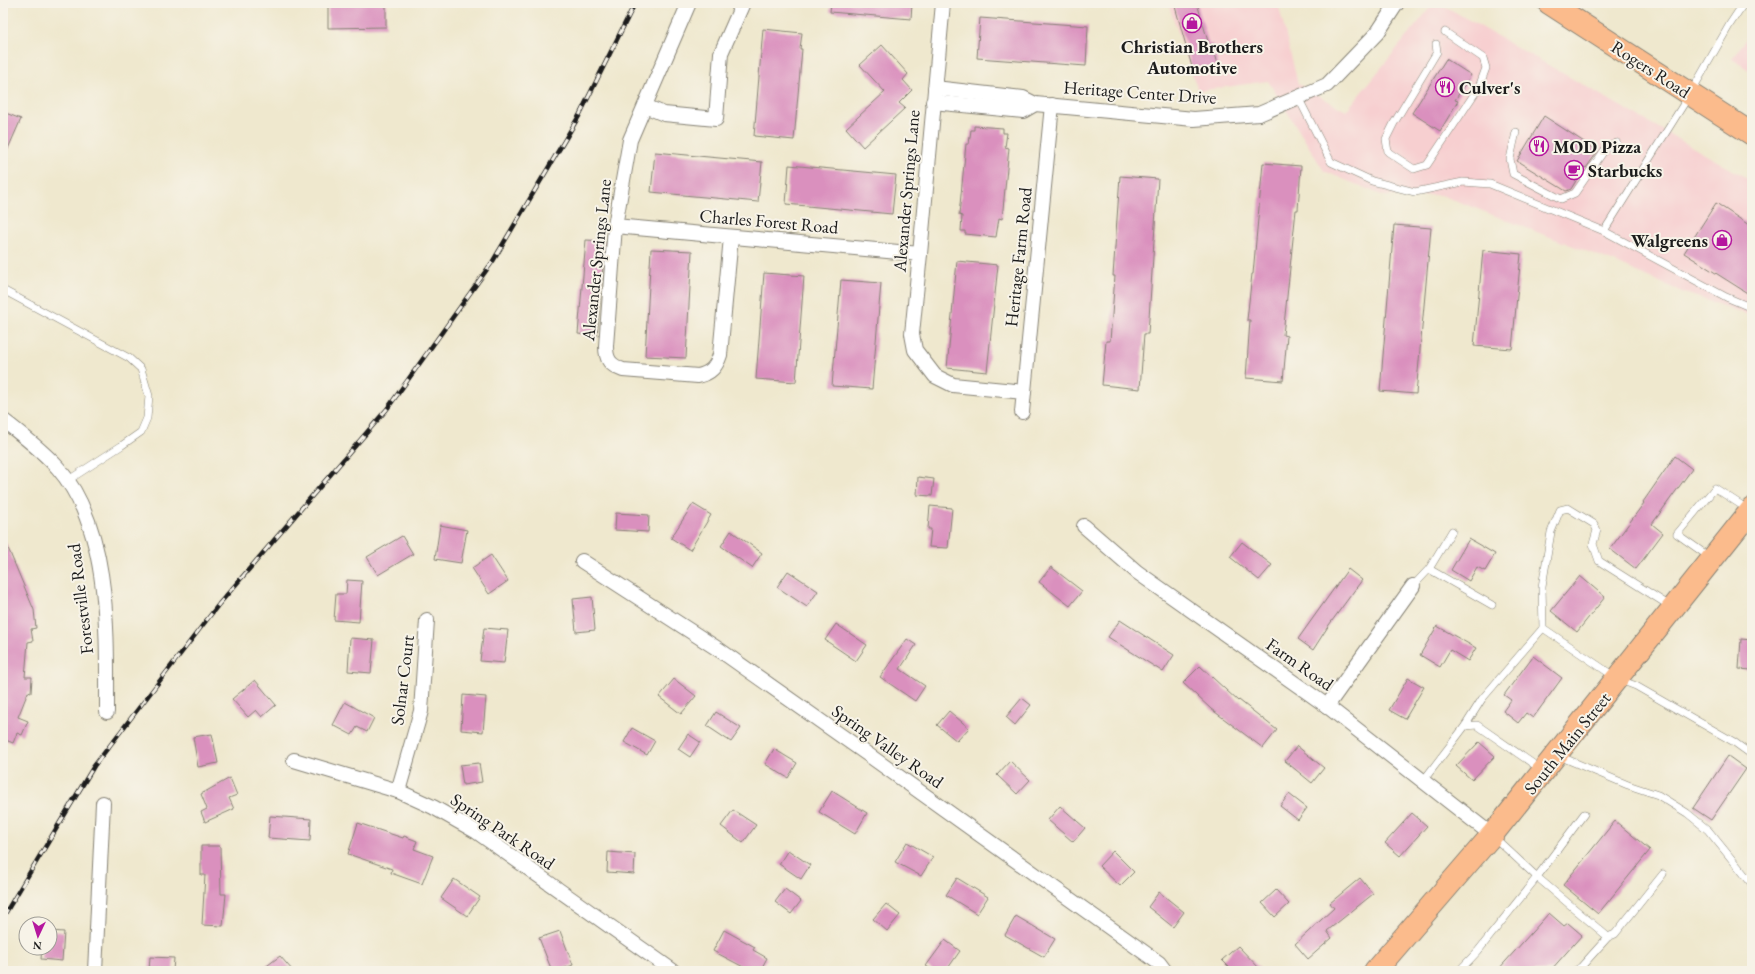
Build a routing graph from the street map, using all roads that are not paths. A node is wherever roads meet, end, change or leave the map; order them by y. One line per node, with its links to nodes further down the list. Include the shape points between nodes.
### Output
1 (689, 3): 13 (street, Alexander Springs Lane)
2 (743, 3): 13 (street, via 721,53 716,119 664,114)
3 (943, 3): 10 (street, Alexander Springs Lane)
4 (1397, 3): 11 (street, Heritage Center Drive, via 1378,32 1327,85)
5 (1549, 3): 9 (main road, Rogers Road)
6 (1744, 3): 9 (lane)
7 (1445, 32): 8 (lane, via 1483,58 1486,68 1479,86 1427,165 1414,168 1388,152 1386,139 1437,52)
8 (1436, 44)
9 (1690, 94): 15 (main road, Rogers Road); 18 (lane)
10 (934, 95): 12 (street, Alexander Springs Lane, via 1023,111 1035,104); 20 (street, Alexander Springs Lane)
11 (1298, 97): 12 (street, Heritage Center Drive, via 1259,114 1194,119); 18 (lane, via 1332,162 1372,181 1415,192 1463,182 1490,184)
12 (1052, 105): 23 (street, Heritage Farm Road)
13 (645, 106): 17 (street, Alexander Springs Lane, via 630,140)
14 (1516, 132): 16 (lane, via 1510,159 1513,174 1561,199 1575,193 1606,148)
15 (1752, 134)
16 (1617, 143)
17 (615, 226): 19 (street, Charles Forest Road); 19 (street, Alexander Springs Lane, via 606,356 614,367 623,370 698,376 708,373 717,365)
18 (1604, 231): 22 (lane, via 1726,297)
19 (731, 237): 20 (street, Charles Forest Road)
20 (920, 254): 23 (street, Alexander Springs Lane, via 912,334 916,350 925,364 935,376 953,385)
21 (3, 290): 26 (lane, via 129,358 141,369 149,396 147,418 141,432)
22 (1752, 308)
23 (1024, 392): 24 (street, Heritage Farm Road)
24 (1022, 412)
25 (3, 420): 26 (street, Forestville Road, via 58,468)
26 (67, 481): 40 (street, Forestville Road, via 84,508 97,552 106,630)
27 (1751, 510): 30 (main road, South Main Street); 30 (lane, via 1714,488 1677,534)
28 (1084, 526): 39 (street, Farm Road, via 1137,572)
29 (1452, 531): 32 (lane)
30 (1713, 560): 35 (main road, South Main Street)
31 (582, 561): 57 (street, Spring Valley Road, via 721,651 1159,963)
32 (1428, 569): 33 (lane); 34 (lane)
33 (1413, 586): 39 (street)
34 (1492, 605)
35 (1674, 608): 37 (lane, via 1598,561 1593,544 1597,530 1594,524 1568,508 1560,510 1551,532 1542,587); 38 (main road, South Main Street)
36 (428, 620): 47 (street, Solnar Court, via 421,711)
37 (1543, 628): 38 (lane); 41 (lane, via 1482,699)
38 (1618, 679): 42 (main road, South Main Street); 43 (lane, via 1734,742)
39 (1327, 706): 46 (street, Farm Road)
40 (107, 712)
41 (1465, 726): 45 (lane, via 1477,725); 46 (lane)
42 (1557, 755): 45 (main road, South Main Street); 53 (lane, via 1658,795 1687,813 1708,830)
43 (1752, 755)
44 (294, 760): 47 (street, Spring Park Road)
45 (1543, 772): 50 (main road, South Main Street)
46 (1423, 781): 50 (street, Farm Road)
47 (398, 791): 56 (street, Spring Park Road, via 477,832)
48 (103, 803): 55 (street)
49 (1584, 814): 52 (lane)
50 (1492, 835): 52 (lane); 58 (main road, South Main Street)
51 (1663, 874): 54 (lane, via 1615,934)
52 (1537, 877): 54 (lane); 59 (lane, via 1478,952)
53 (1752, 884)
54 (1608, 936): 60 (lane)
55 (95, 971)
56 (673, 971)
57 (1165, 971)
58 (1376, 971)
59 (1459, 971)
60 (1575, 971)

